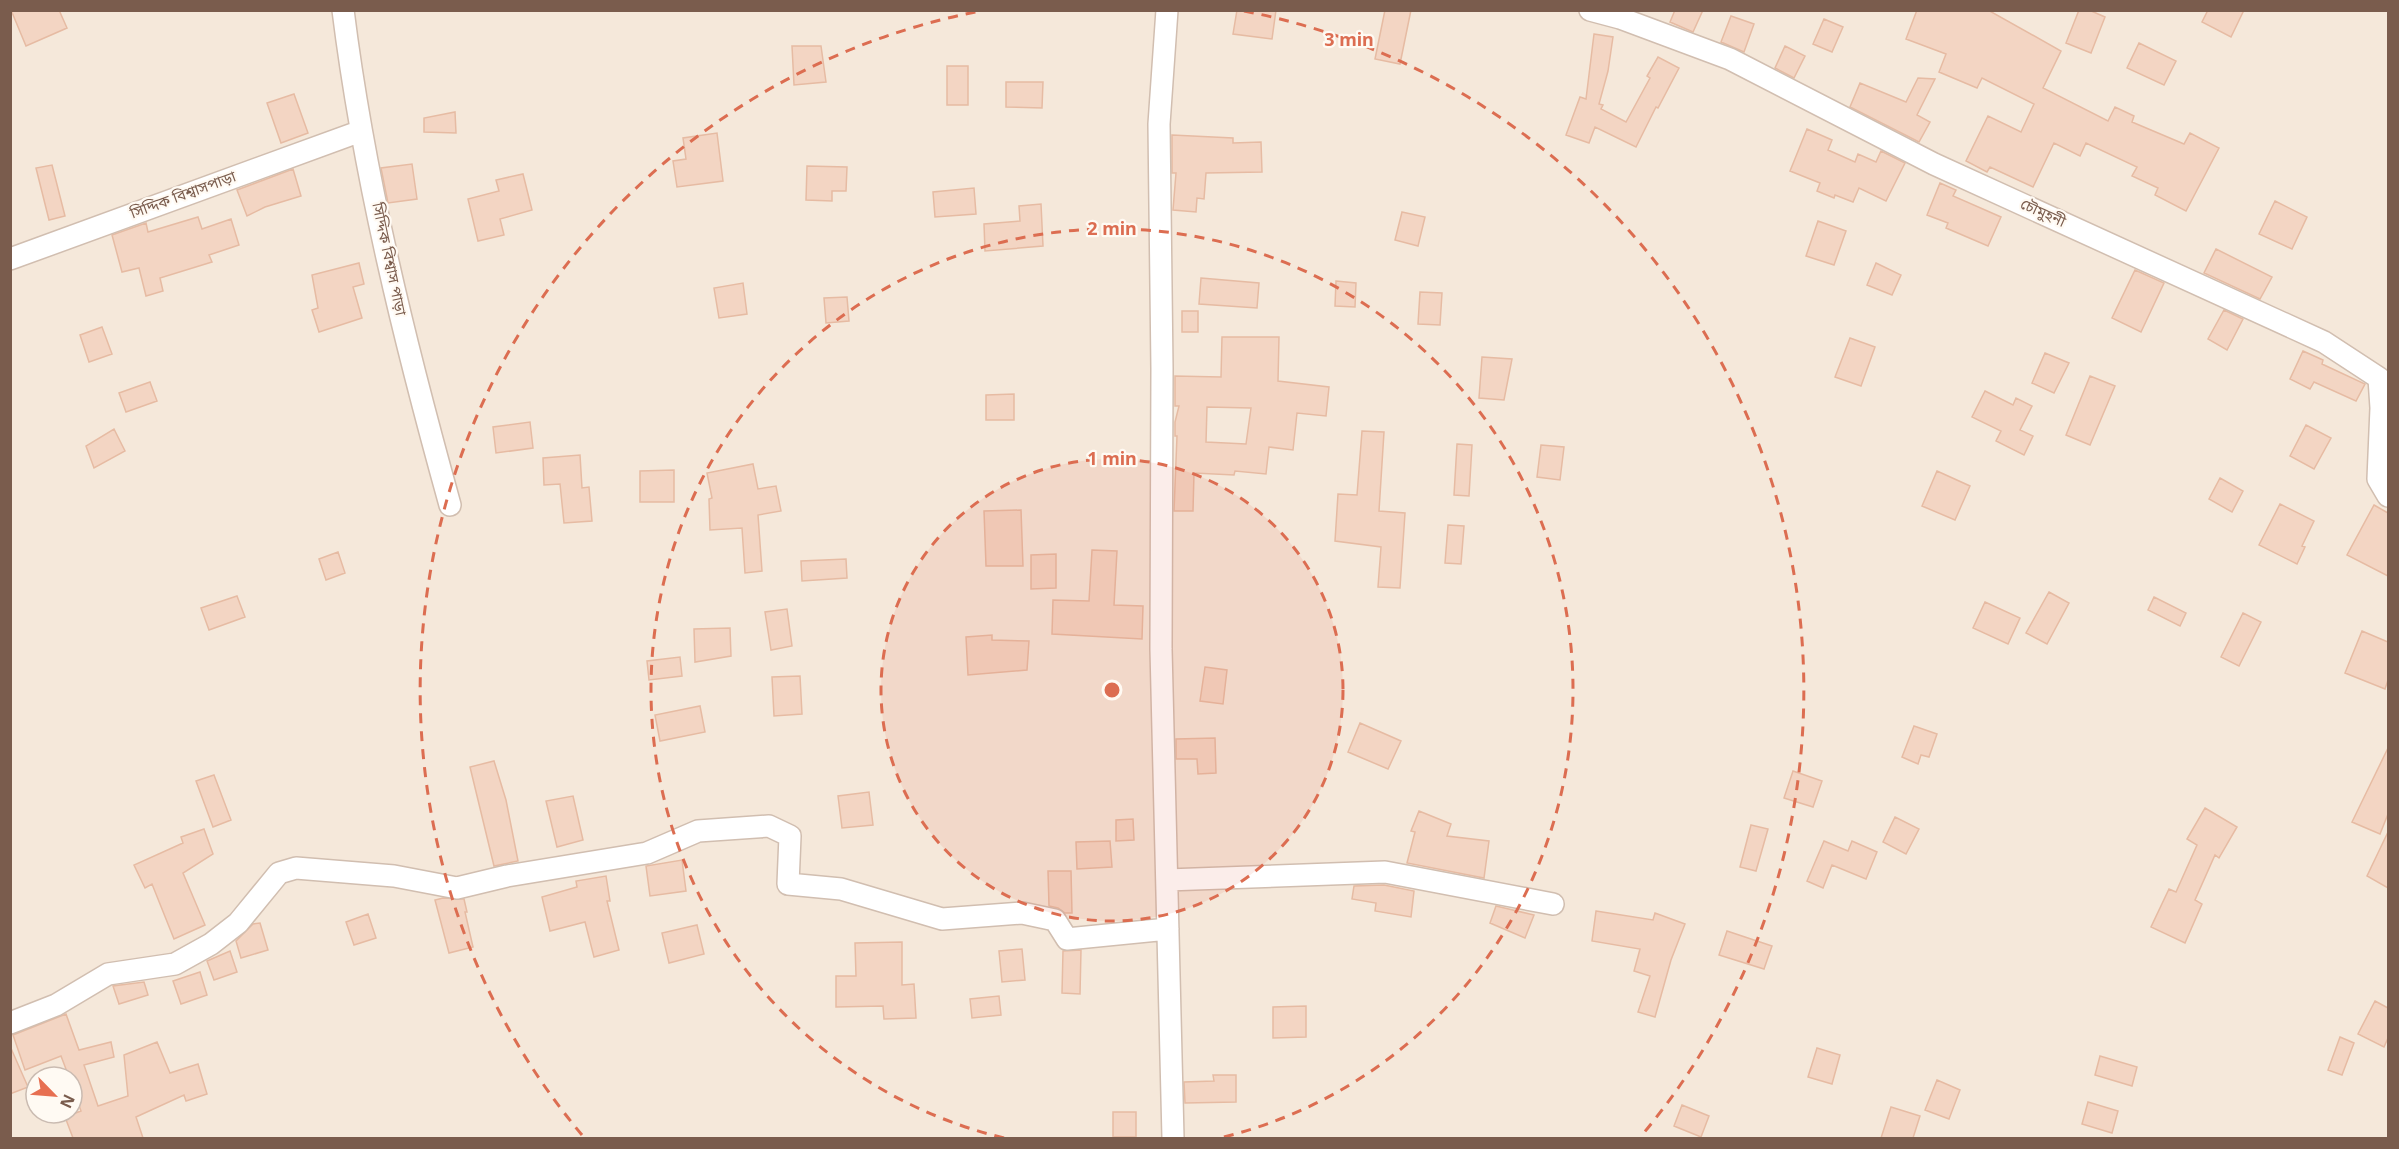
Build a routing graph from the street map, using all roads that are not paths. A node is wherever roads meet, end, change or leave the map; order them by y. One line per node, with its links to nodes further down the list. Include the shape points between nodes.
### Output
1 (343, 10): 4 (street, সিদ্দিক বিশ্বাস পাড়া)
2 (1167, 10): 8 (street, via 1159,124 1161,649)
3 (1590, 10): 6 (street, চৌমুহনী, via 1730,59 1934,164 2324,342 2379,378 2378,479)
4 (359, 132): 5 (street, সিদ্দিক বিশ্বাসপাড়া); 7 (street, সিদ্দিক বিশ্বাস পাড়া, via 413,371)
5 (10, 259)
6 (2388, 496)
7 (450, 505)
8 (1167, 880): 9 (street, via 1385,872); 10 (street)
9 (1552, 904)
10 (1168, 929): 11 (street, via 1067,939 1055,920 1022,913 942,919 841,889 788,884 790,836 769,826 744,827 698,831 647,854 507,876 457,888 394,876 296,868 279,873 238,923 175,964 108,974 56,1005); 12 (street)
11 (10, 1023)
12 (1173, 1138)

